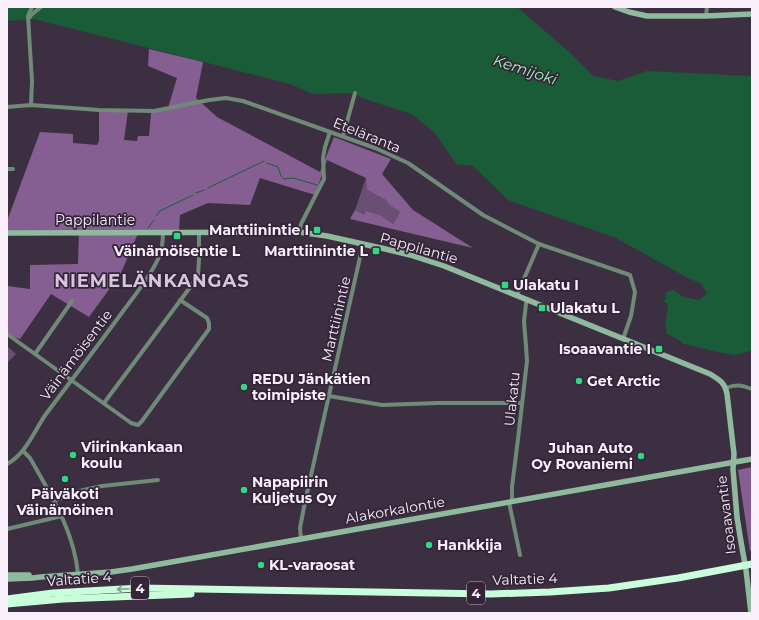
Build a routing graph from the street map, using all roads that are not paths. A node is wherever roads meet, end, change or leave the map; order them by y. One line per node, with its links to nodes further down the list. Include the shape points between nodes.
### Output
1 (32, 7): 7 (street)
2 (41, 7): 7 (street)
3 (615, 7): 6 (street, via 647,16)
4 (707, 7): 6 (street)
5 (752, 14): 6 (street)
6 (706, 16)
7 (29, 20): 9 (street)
8 (355, 93): 12 (street)
9 (31, 105): 10 (street, Eteläranta); 11 (street, Eteläranta, via 154,111 226,98 243,101)
10 (7, 107)
11 (330, 132): 12 (street, Eteläranta); 17 (street, via 323,158 324,179)
12 (343, 136): 20 (street, Eteläranta, via 408,163 483,215)
13 (7, 169): 14 (street)
14 (13, 169)
15 (164, 232): 16 (street, Pappilantie); 18 (street, Pappilantie); 28 (street, Väinämöisentie, via 158,258 147,279)
16 (199, 232): 17 (street, Pappilantie); 23 (street, via 198,276)
17 (299, 232): 19 (street, Pappilantie)
18 (7, 233)
19 (363, 244): 21 (street, Pappilantie, via 438,264); 31 (street, Marttiinintie)
20 (539, 244): 21 (street); 26 (street, Eteläranta, via 630,275 635,292 631,316)
21 (517, 295): 22 (street, Pappilantie)
22 (527, 299): 26 (street, Pappilantie); 33 (street, Ulakatu, via 524,321 527,361)
23 (180, 300): 32 (street); 32 (street, via 207,318 209,329 142,421 138,425 131,423)
24 (72, 301): 27 (street)
25 (7, 334): 27 (street)
26 (623, 339): 29 (street, Pappilantie, via 710,374)
27 (35, 354): 28 (street)
28 (72, 381): 32 (street); 34 (street, Väinämöisentie)
29 (726, 388): 30 (street, via 741,385); 36 (street)
30 (752, 389)
31 (330, 396): 33 (street, via 382,406); 43 (street, Marttiinintie, via 305,502 300,528)
32 (104, 403)
33 (522, 403): 40 (street, Ulakatu)
34 (23, 450): 37 (street, Väinämöisentie); 39 (street)
35 (752, 459): 36 (street, Alakorkalontie)
36 (733, 462): 40 (street, Alakorkalontie); 45 (street, Isoaavantie, via 740,536)
37 (7, 464)
38 (158, 480): 39 (street, via 102,486)
39 (54, 501): 41 (street)
40 (510, 501): 43 (street, Alakorkalontie); 44 (street, Ulakatu)
41 (62, 516): 42 (street); 46 (street, via 74,550)
42 (7, 529)
43 (301, 539): 46 (street, Alakorkalontie, via 110,572)
44 (520, 555)
45 (749, 565): 50 (highway, Valtatie 4 / 4, via 609,588 550,592 491,594); 54 (street, Isoaavantie)
46 (78, 574): 48 (street, Alakorkalontie)
47 (7, 575): 48 (street, Alakorkalontie)
48 (41, 577): 49 (street, Alakorkalontie)
49 (7, 580)
50 (274, 590): 52 (highway, Valtatie 4 / 4, one-way to 52, via 140,588); 53 (highway, Valtatie 4 / 4)
51 (7, 594): 52 (highway)
52 (53, 594): 53 (highway, Valtatie 4 / 4)
53 (7, 603)
54 (751, 613)

